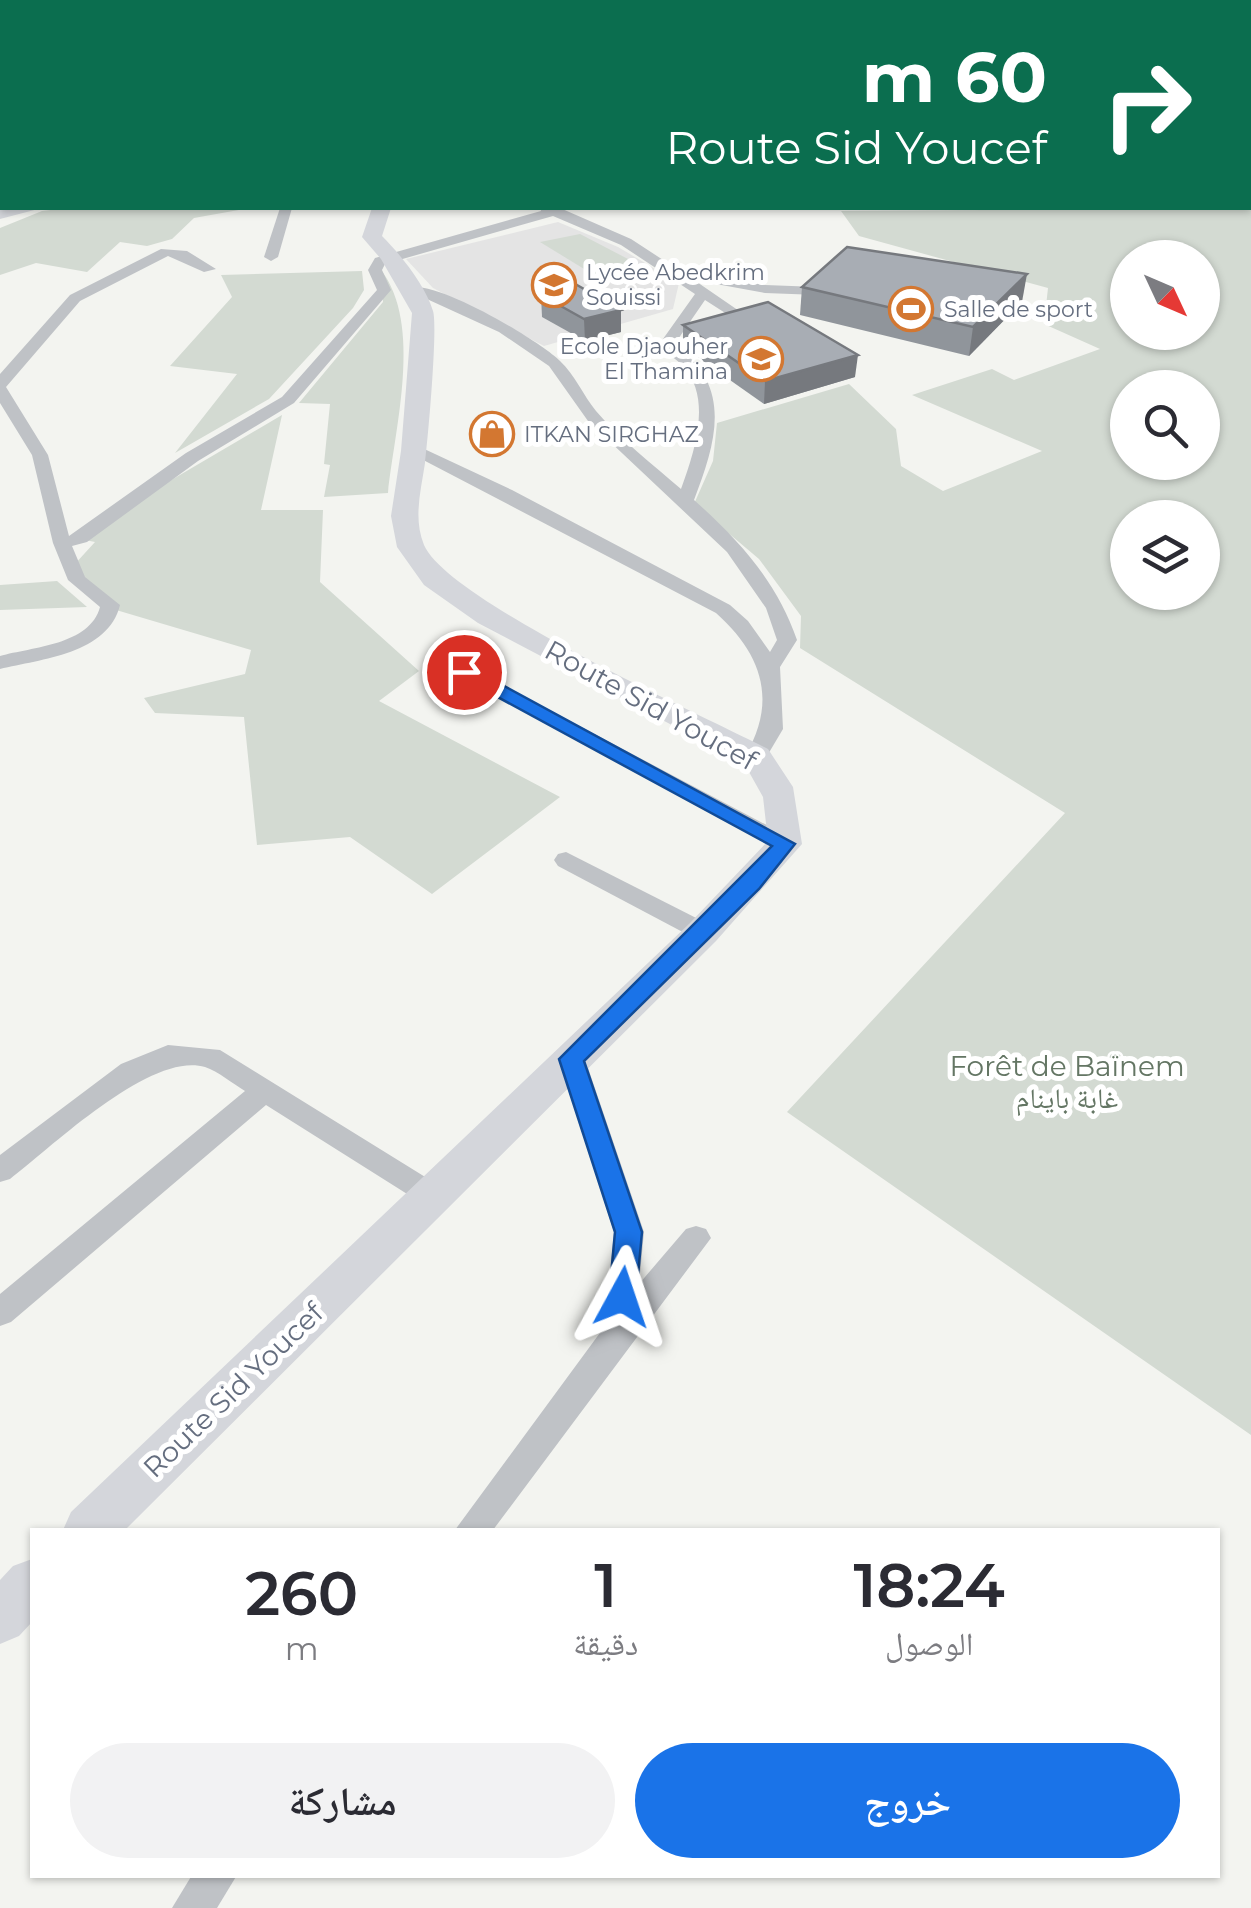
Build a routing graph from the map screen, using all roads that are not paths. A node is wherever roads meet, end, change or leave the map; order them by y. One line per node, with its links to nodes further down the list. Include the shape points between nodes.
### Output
1 (285, 210): 5 (street)
2 (380, 210): 6 (main road, Route Sid Youcef, via 372,236)
3 (548, 210): 6 (street)
4 (553, 210): 7 (street, via 626,242)
5 (271, 256)
6 (390, 256): 9 (main road, Route Sid Youcef); 16 (street, via 375,270 384,290 300,390 81,538)
7 (663, 267): 10 (street, via 718,283); 11 (street)
8 (209, 269): 13 (street, via 166,252 76,298)
9 (412, 289): 14 (main road, Route Sid Youcef, via 424,313); 15 (street, via 470,312 555,364 593,418)
10 (818, 291)
11 (703, 293): 12 (street); 15 (street, via 666,346 693,367 707,408 699,466)
12 (738, 316)
13 (0, 387): 16 (street, via 40,455)
14 (414, 451): 18 (street, via 723,608); 20 (main road, Route Sid Youcef, via 404,516 411,548 434,579 488,617)
15 (684, 504): 18 (street, via 748,565 781,613 787,640)
16 (62, 544): 17 (street, via 77,580 110,605 110,616 80,640)
17 (0, 663)
18 (770, 667): 20 (street, via 772,729)
19 (464, 672): 21 (street)
20 (756, 756): 21 (main road, Route Sid Youcef, via 784,804)
21 (785, 844): 23 (main road, Route Sid Youcef)
22 (566, 860): 23 (street)
23 (703, 932): 24 (main road, Route Sid Youcef)
24 (572, 1059): 27 (main road, Route Sid Youcef); 30 (street, via 628,1232)
25 (266, 1090): 26 (street, via 211,1057 168,1054 130,1072); 27 (street); 29 (street)
26 (0, 1171)
27 (433, 1196): 31 (main road, Route Sid Youcef)
28 (696, 1238): 30 (street)
29 (0, 1313)
30 (620, 1330): 32 (street)
31 (91, 1528)
32 (473, 1528)
33 (30, 1587): 34 (main road)
34 (0, 1617)
35 (214, 1878): 36 (street)
36 (192, 1908)

